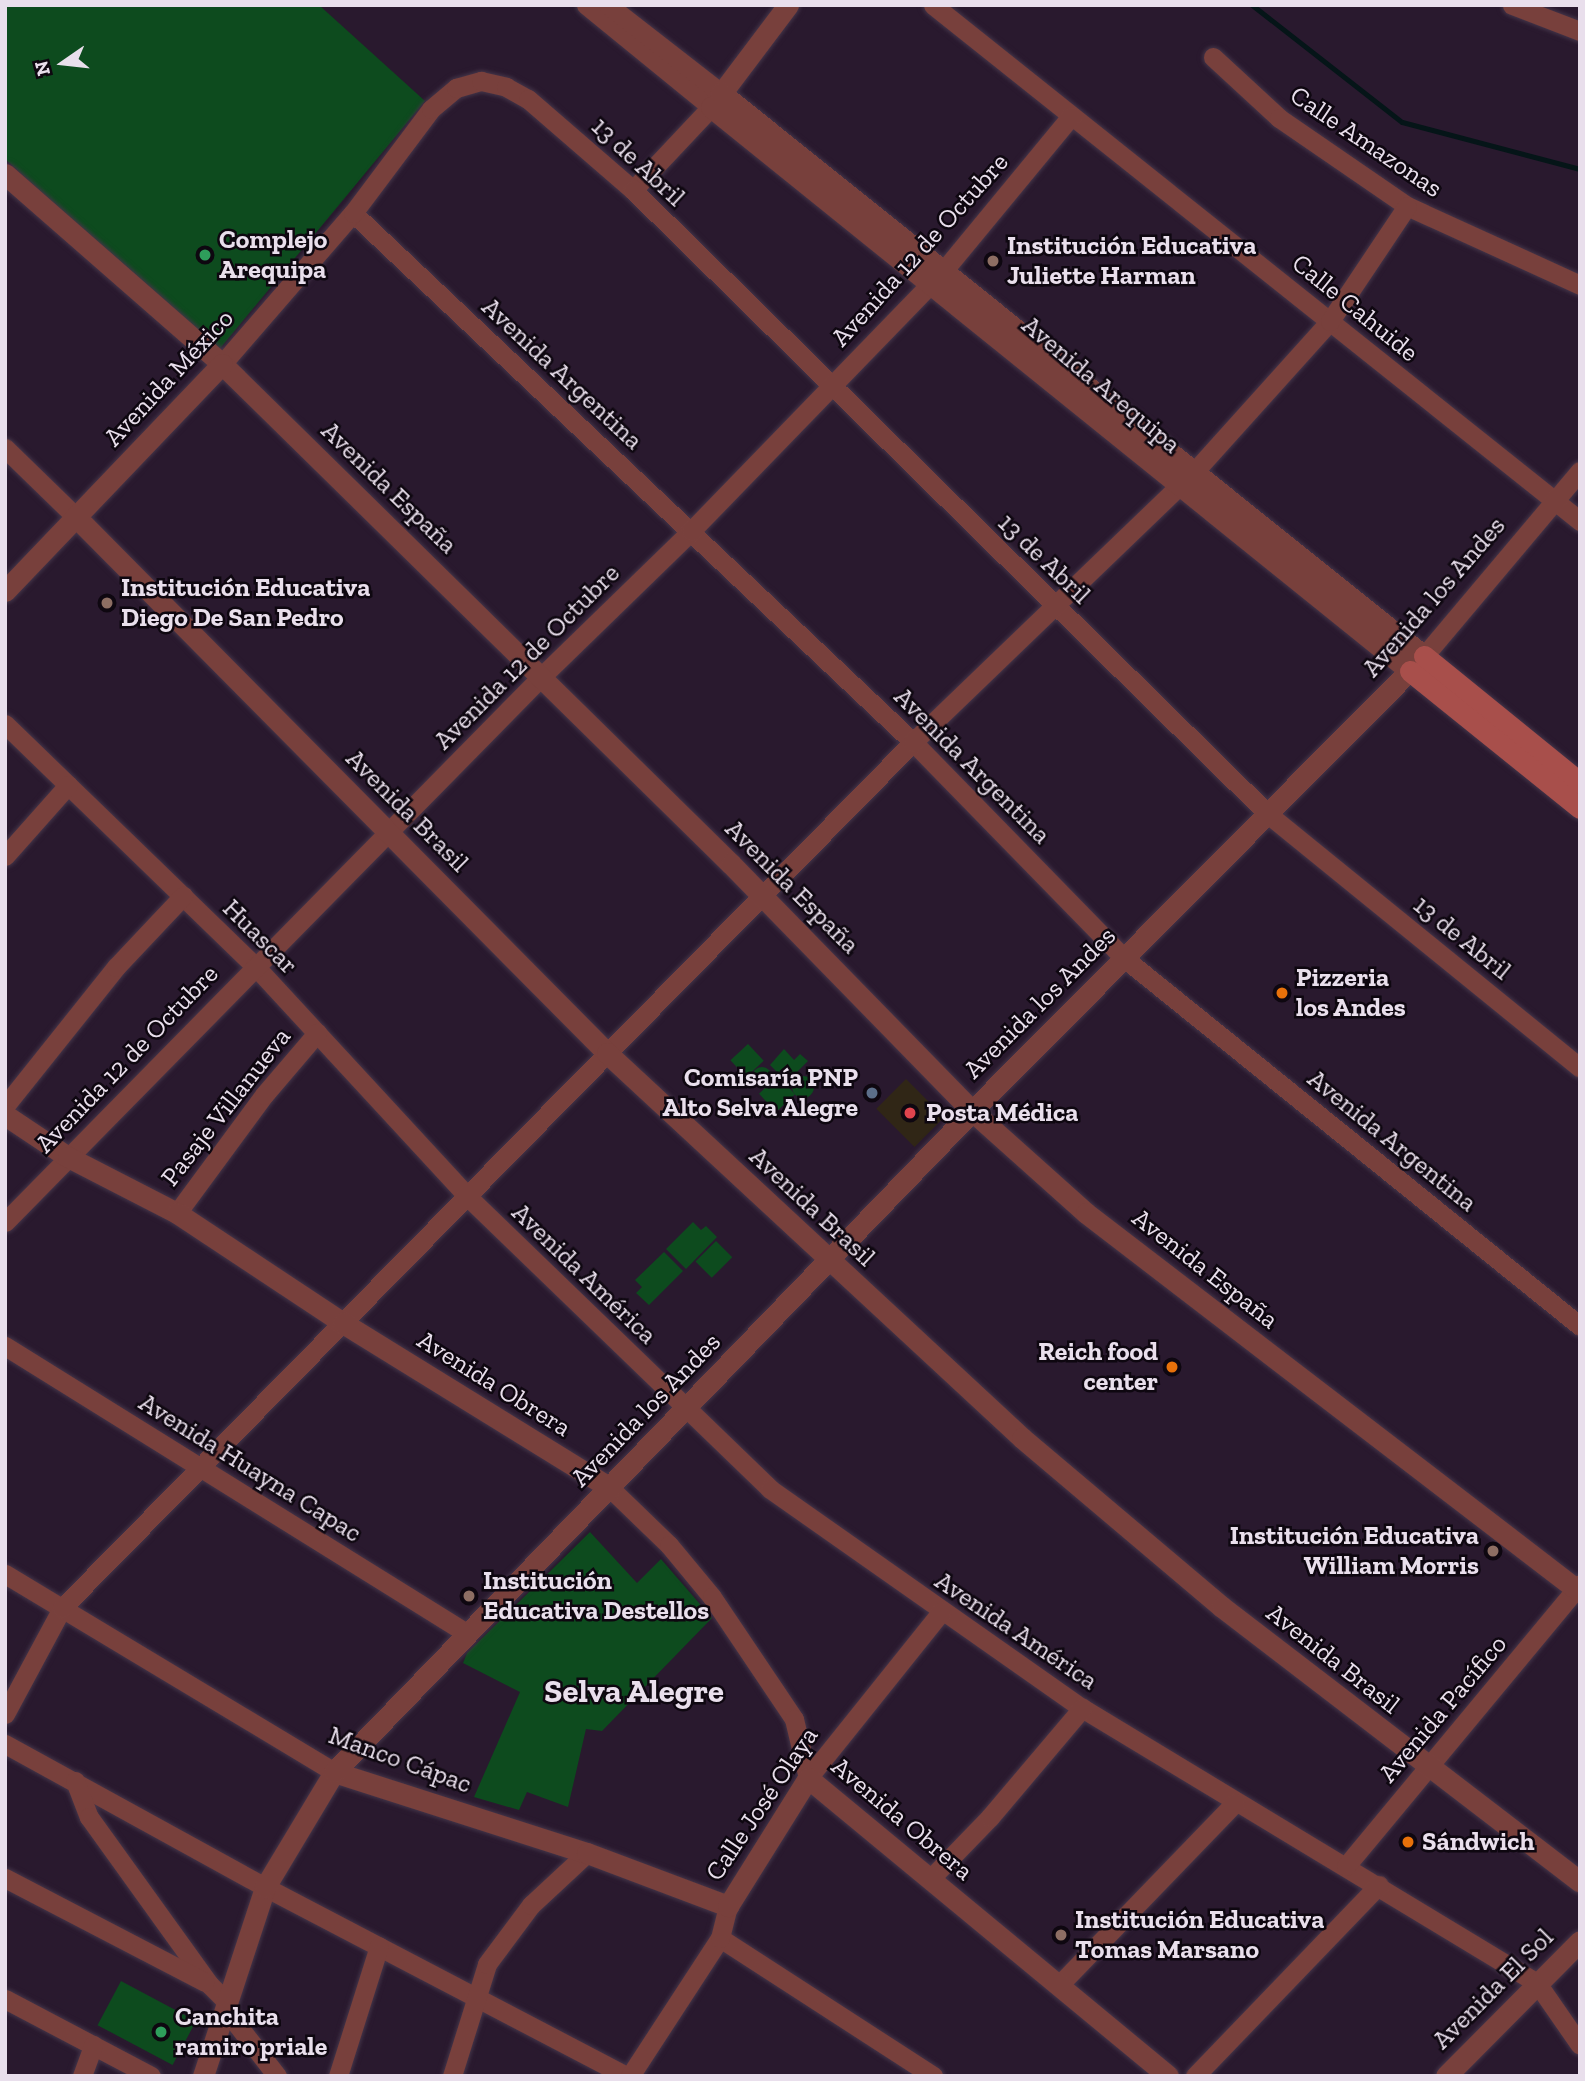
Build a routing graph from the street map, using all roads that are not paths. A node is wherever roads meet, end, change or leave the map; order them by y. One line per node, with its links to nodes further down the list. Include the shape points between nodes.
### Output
1 (586, 5): 9 (street, Avenida Arequipa)
2 (608, 5): 9 (street, Avenida Arequipa)
3 (788, 5): 9 (street)
4 (933, 5): 10 (street, Calle Cahuide)
5 (1512, 5): 6 (street)
6 (1580, 31)
7 (1213, 57): 13 (street, Calle Amazonas, via 1279,118)
8 (481, 81): 12 (street, 13 de Abril, via 528,99); 14 (street, Avenida México, via 456,88 430,109)
9 (716, 100): 12 (street); 15 (street, Avenida Arequipa)
10 (1072, 116): 15 (street, Avenida 12 de Octubre); 17 (street, Calle Cahuide)
11 (5, 173): 18 (street, Avenida España)
12 (633, 190): 19 (street, 13 de Abril)
13 (1407, 206): 16 (street, Calle Amazonas); 17 (street)
14 (353, 213): 18 (street, Avenida México); 26 (street, Avenida Argentina)
15 (939, 275): 19 (street, Avenida 12 de Octubre); 22 (street, Avenida Arequipa)
16 (1580, 285)
17 (1330, 321): 22 (street); 23 (street, Calle Cahuide)
18 (222, 364): 24 (street, Avenida México); 30 (street, Avenida España)
19 (831, 387): 26 (street, Avenida 12 de Octubre); 28 (street, 13 de Abril)
20 (5, 447): 24 (street, Avenida Brasil)
21 (1580, 471): 23 (street, Avenida los Andes)
22 (1186, 479): 28 (street); 29 (street, Avenida Arequipa)
23 (1555, 501): 25 (street, Calle Cahuide); 29 (street, Avenida los Andes)
24 (77, 518): 27 (street, Avenida México); 37 (street, Avenida Brasil)
25 (1580, 521)
26 (691, 531): 30 (street, Avenida 12 de Octubre); 32 (street, Avenida Argentina)
27 (5, 591)
28 (1054, 606): 32 (street); 36 (street, 13 de Abril)
29 (1417, 664): 33 (main road, Avenida Arequipa); 35 (main road, Avenida Arequipa); 36 (street, Avenida los Andes)
30 (542, 676): 37 (street, Avenida 12 de Octubre); 39 (street, Avenida España)
31 (5, 724): 34 (street, Huascar)
32 (913, 742): 39 (street); 41 (street, Avenida Argentina)
33 (1580, 783)
34 (68, 785): 38 (street); 40 (street, Huascar)
35 (1580, 808)
36 (1268, 814): 41 (street, Avenida los Andes); 45 (street, 13 de Abril)
37 (389, 832): 42 (street, Avenida 12 de Octubre); 44 (street, Avenida Brasil)
38 (5, 856)
39 (762, 895): 44 (street); 47 (street, Avenida España)
40 (183, 897): 42 (street, Huascar); 46 (street, via 116,967)
41 (1124, 958): 47 (street, Avenida los Andes); 55 (street, Avenida Argentina)
42 (255, 966): 43 (street, Huascar); 49 (street, Avenida 12 de Octubre)
43 (317, 1033): 50 (street, Huascar); 51 (street, Pasaje Villanueva, via 264,1095)
44 (607, 1053): 50 (street); 53 (street, Avenida Brasil)
45 (1580, 1068)
46 (5, 1106)
47 (972, 1111): 53 (street, Avenida los Andes); 61 (street, Avenida España, via 1086,1213)
48 (5, 1115): 49 (street, Avenida Obrera)
49 (68, 1157): 51 (street, Avenida Obrera); 52 (street, Avenida 12 de Octubre)
50 (467, 1196): 54 (street); 57 (street, Avenida América)
51 (177, 1213): 54 (street, Avenida Obrera)
52 (5, 1222)
53 (828, 1261): 57 (street, Avenida los Andes); 68 (street, Avenida Brasil, via 1022,1438 1222,1607)
54 (343, 1323): 58 (street); 59 (street, Avenida Obrera)
55 (1580, 1326)
56 (5, 1346): 58 (street, Avenida Huayna Capac)
57 (686, 1409): 59 (street, Avenida los Andes); 63 (street, Avenida América, via 770,1489)
58 (201, 1468): 62 (street); 64 (street, Avenida Huayna Capac)
59 (610, 1488): 64 (street, Avenida los Andes); 70 (street, Avenida Obrera, via 669,1545 719,1608 794,1719)
60 (5, 1574): 62 (street, Manco Cápac)
61 (1578, 1588): 68 (street, Avenida Pacífico)
62 (62, 1608): 66 (street); 69 (street, Manco Cápac)
63 (941, 1612): 65 (street, Avenida América); 70 (street, Calle José Olaya)
64 (468, 1634): 69 (street, Avenida los Andes)
65 (1082, 1708): 72 (street, Avenida América); 76 (street, via 990,1817)
66 (5, 1714)
67 (5, 1744): 71 (street)
68 (1427, 1769): 74 (street, Avenida Pacífico); 77 (street, Avenida Brasil)
69 (334, 1772): 73 (street, Manco Cápac); 79 (street, Avenida los Andes)
70 (808, 1778): 76 (street, Avenida Obrera); 80 (street, Calle José Olaya)
71 (75, 1781): 79 (street); 85 (street, via 89,1817)
72 (1235, 1803): 74 (street, Avenida América); 86 (street)
73 (586, 1853): 80 (street, Manco Cápac); 87 (street, via 531,1905 487,1964)
74 (1346, 1866): 78 (street, Avenida América)
75 (5, 1878): 85 (street)
76 (930, 1879): 86 (street, Avenida Obrera)
77 (1580, 1882)
78 (1379, 1885): 84 (street, Avenida América); 101 (street)
79 (265, 1887): 83 (street); 89 (street, Avenida los Andes)
80 (728, 1906): 81 (street, Calle José Olaya)
81 (720, 1938): 98 (street, Calle José Olaya); 99 (street)
82 (1580, 1941): 84 (street, Avenida El Sol)
83 (379, 1946): 87 (street); 96 (street)
84 (1537, 1983): 91 (street, Avenida América); 102 (street, Avenida El Sol)
85 (209, 1984): 89 (street)
86 (1059, 1985): 100 (street, Avenida Obrera)
87 (476, 1997): 97 (street); 98 (street)
88 (5, 1999): 90 (street)
89 (226, 2006): 94 (street, Avenida los Andes); 95 (street)
90 (93, 2045): 92 (street); 93 (street)
91 (1580, 2045)
92 (82, 2076)
93 (150, 2076)
94 (203, 2076)
95 (277, 2076)
96 (338, 2076)
97 (452, 2076)
98 (628, 2076)
99 (933, 2076)
100 (1168, 2076)
101 (1195, 2076)
102 (1446, 2076)

